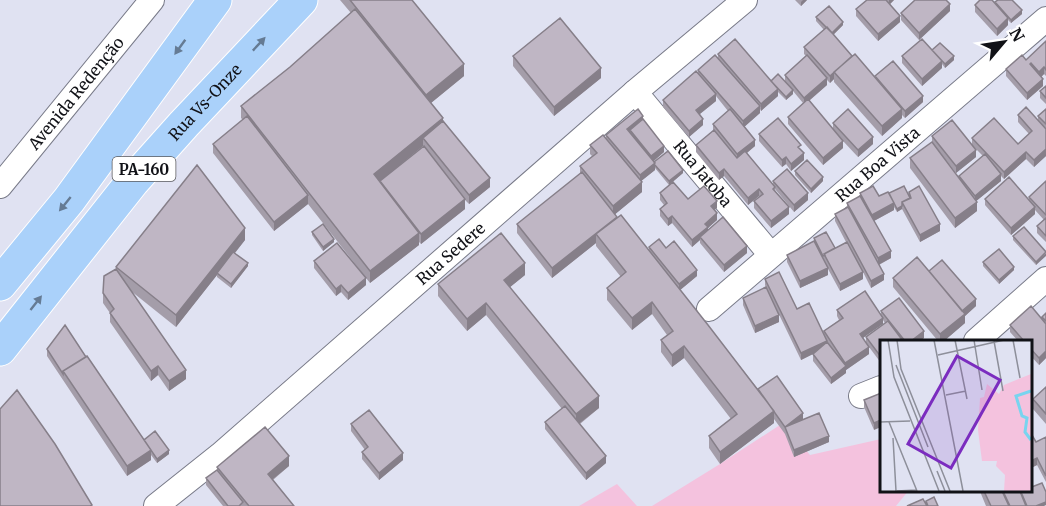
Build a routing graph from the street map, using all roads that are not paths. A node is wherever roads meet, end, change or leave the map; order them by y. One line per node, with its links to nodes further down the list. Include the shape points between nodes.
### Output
1 (152, 0): 7 (street, Avenida Redenção)
2 (215, 0): 10 (main road, PA-160, one-way to 10, via 69,200)
3 (301, 0): 13 (main road, Rua Vs-Onze / PA-160, one-way to 3, via 133,182)
4 (745, 0): 6 (street, Rua Sedere)
5 (1046, 19): 8 (street, Rua Boa Vista)
6 (635, 92): 8 (street, Rua Jatoba); 14 (street, Rua Sedere, via 220,455)
7 (0, 186)
8 (771, 255): 11 (street, Rua Boa Vista)
9 (1046, 279): 12 (street)
10 (0, 284)
11 (710, 309)
12 (977, 340)
13 (0, 349)
14 (156, 506)

